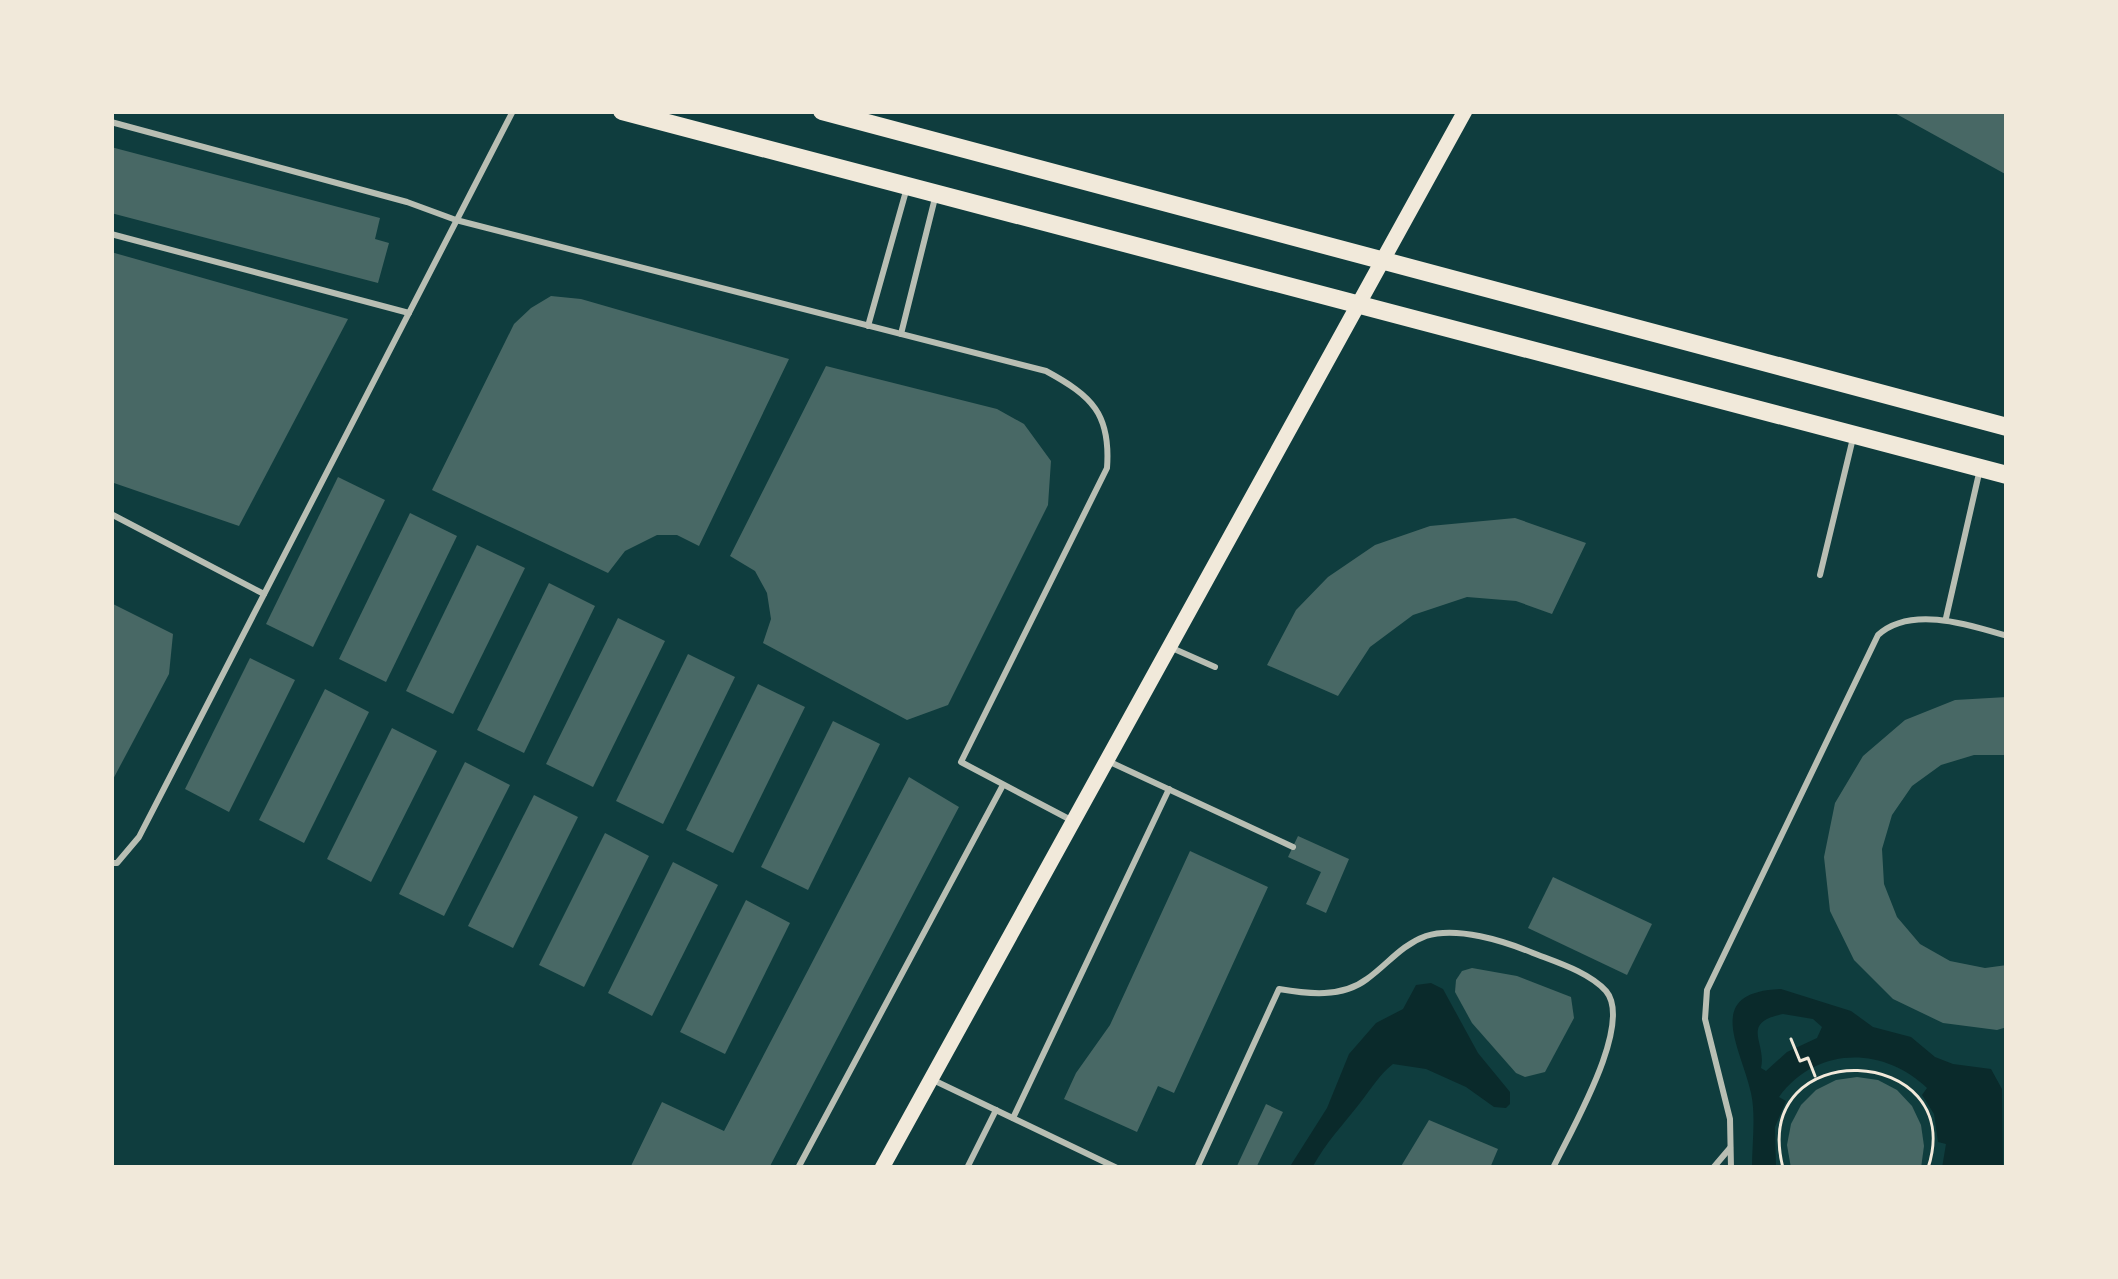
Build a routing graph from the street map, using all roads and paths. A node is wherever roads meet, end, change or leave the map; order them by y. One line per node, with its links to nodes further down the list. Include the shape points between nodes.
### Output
1 (513, 111): 8 (lane)
2 (622, 111): 6 (highway)
3 (822, 111): 10 (highway)
4 (1465, 111): 10 (main road)
5 (111, 122): 8 (lane)
6 (907, 185): 7 (highway); 13 (lane)
7 (937, 193): 11 (highway); 14 (lane)
8 (456, 220): 12 (lane); 13 (lane)
9 (111, 234): 12 (lane)
10 (1383, 259): 11 (main road); 15 (highway)
11 (1359, 303): 16 (highway); 24 (main road)
12 (409, 313): 21 (lane)
13 (868, 326): 14 (lane)
14 (902, 334): 27 (lane, via 1046,371 1081,390 1109,440 1107,468 961,762)
15 (2007, 427)
16 (1854, 434): 17 (highway); 20 (lane)
17 (1981, 468): 18 (highway); 22 (lane)
18 (2007, 475)
19 (111, 514): 21 (lane)
20 (1820, 575)
21 (264, 594): 31 (lane, via 139,837)
22 (1946, 617): 23 (lane); 37 (lane, via 1878,634 1707,990 1705,1019)
23 (2007, 636)
24 (1169, 647): 25 (lane); 26 (main road)
25 (1215, 667)
26 (1106, 760): 28 (lane); 29 (main road)
27 (1004, 784): 29 (lane); 38 (lane)
28 (1169, 789): 30 (lane); 36 (lane)
29 (1073, 821): 33 (main road)
30 (1293, 847)
31 (111, 863)
32 (1791, 1039): 34 (path)
33 (931, 1079): 35 (lane); 39 (main road)
34 (1816, 1079): 46 (path, via 1787,1111); 47 (path, via 1858,1068 1900,1082 1927,1115)
35 (996, 1110): 36 (lane); 40 (lane)
36 (1013, 1118): 41 (lane)
37 (1732, 1146): 44 (lane); 45 (lane)
38 (798, 1168)
39 (882, 1168)
40 (967, 1168)
41 (1118, 1168)
42 (1197, 1168): 43 (lane, via 1279,989 1341,991 1429,935 1474,935 1572,969 1605,989 1615,1007 1613,1036)
43 (1553, 1168)
44 (1713, 1168)
45 (1731, 1168)
46 (1783, 1168)
47 (1928, 1168)

